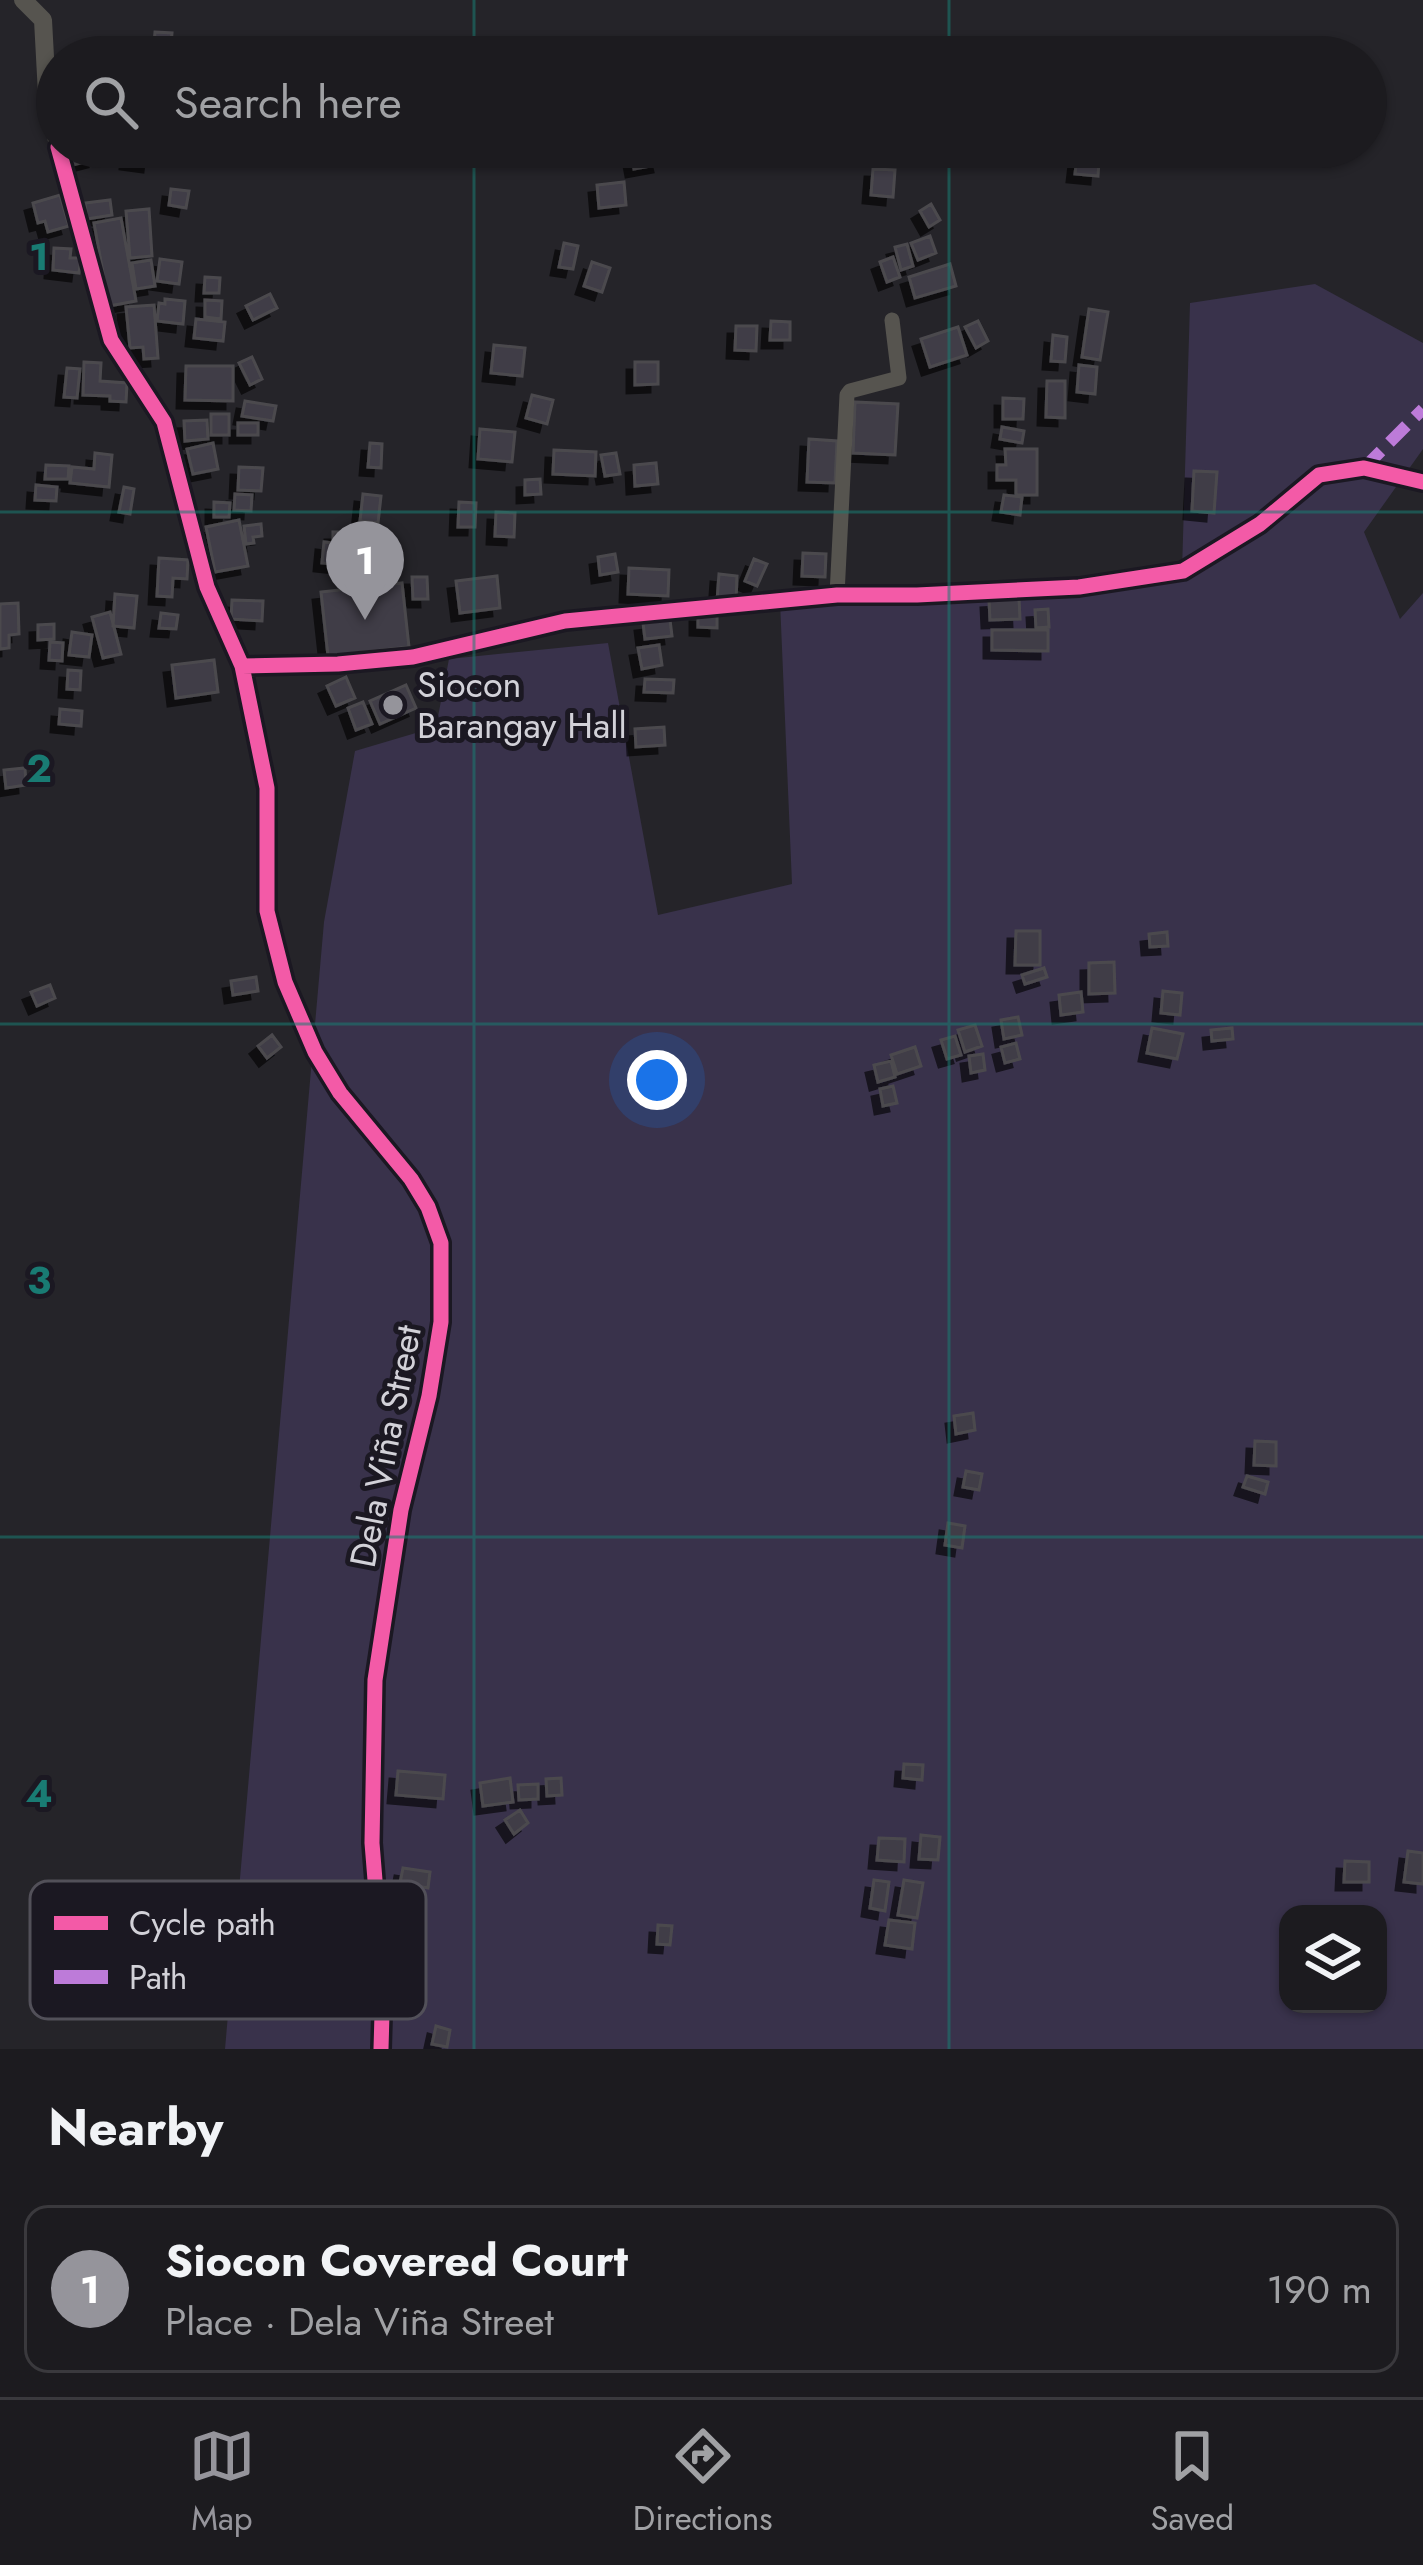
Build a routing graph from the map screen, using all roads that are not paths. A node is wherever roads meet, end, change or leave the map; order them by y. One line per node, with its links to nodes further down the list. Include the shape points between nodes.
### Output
1 (22, 0): 2 (street, Dela Viña Street, via 43,20)
2 (44, 36)
3 (64, 168): 7 (street, Dela Viña Street, via 111,340 164,422 207,587)
4 (892, 320): 6 (street, via 899,378 847,395)
5 (1423, 482): 6 (street, via 1364,468 1319,475 1260,524 1183,571 1079,587)
6 (837, 595): 7 (street, via 565,621 413,657)
7 (242, 666): 8 (street, Dela Viña Street, via 266,788 267,910 285,982 315,1052 411,1179 441,1243 441,1322 375,1680)
8 (375, 1881)
9 (382, 2019): 10 (street, Dela Viña Street)
10 (381, 2049)

